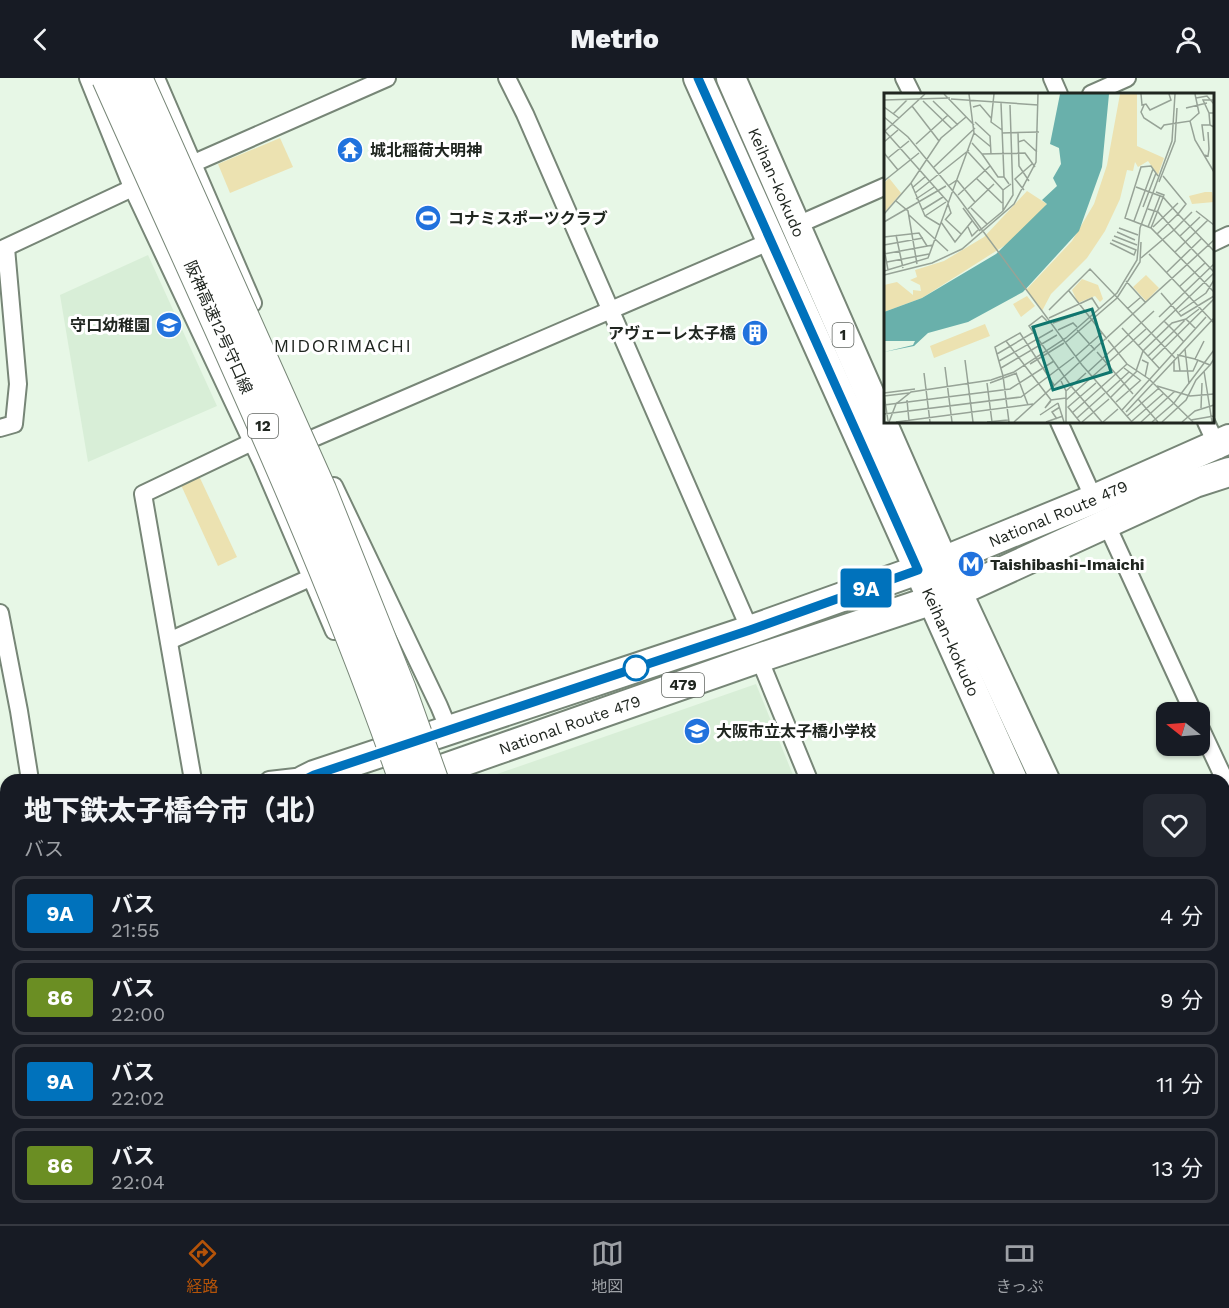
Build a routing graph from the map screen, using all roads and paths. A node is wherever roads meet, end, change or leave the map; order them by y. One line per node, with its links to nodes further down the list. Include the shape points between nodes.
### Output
1 (88, 78): 17 (street)
2 (108, 78): 46 (highway, 阪神高速12号守口線 / 12, bridge, via 296,500 377,699)
3 (136, 78): 47 (highway, 阪神高速12号守口線, bridge, via 320,490 400,690)
4 (156, 78): 15 (street)
5 (387, 78): 15 (street)
6 (507, 78): 23 (street)
7 (698, 78): 20 (highway, Keihan-kokudo / 1)
8 (731, 78): 18 (highway, Keihan-kokudo / 1)
9 (904, 78): 12 (street)
10 (1052, 78): 13 (street)
11 (1127, 78): 14 (street)
12 (912, 93)
13 (1059, 93)
14 (1093, 93)
15 (194, 164): 17 (street); 27 (street)
16 (884, 186): 18 (street)
17 (132, 187): 22 (street); 28 (street)
18 (795, 226): 32 (highway, Keihan-kokudo / 1)
19 (1229, 235): 21 (street)
20 (771, 241): 23 (street); 32 (highway, Keihan-kokudo / 1)
21 (1214, 242)
22 (3, 249): 25 (street, via 18,384 14,424)
23 (611, 309): 27 (street); 36 (street)
24 (1059, 423): 31 (street)
25 (0, 428)
26 (1217, 435): 30 (street); 31 (highway, National Route 479 / 479)
27 (311, 438): 29 (street); 40 (street)
28 (252, 442): 29 (street); 37 (street, via 143,494)
29 (262, 463): 33 (street)
30 (1229, 472): 31 (highway, National Route 479 / 479)
31 (1100, 511): 32 (highway, National Route 479 / 479); 34 (highway, National Route 479 / 479); 39 (street)
32 (931, 565): 34 (highway, Keihan-kokudo / 1); 36 (highway, National Route 479 / 479)
33 (310, 578): 37 (street); 42 (street)
34 (944, 597): 38 (highway, National Route 479 / 479); 50 (highway, Keihan-kokudo / 1); 51 (highway, Keihan-kokudo / 1)
35 (0, 613): 43 (street)
36 (750, 630): 40 (highway, National Route 479 / 479)
37 (170, 641): 44 (street)
38 (759, 658): 48 (highway, National Route 479 / 479); 49 (street)
39 (1189, 702)
40 (449, 730): 42 (highway, National Route 479 / 479)
41 (1210, 748): 52 (street)
42 (384, 751): 45 (highway, National Route 479 / 479)
43 (29, 774)
44 (192, 774)
45 (318, 774)
46 (403, 774)
47 (449, 774)
48 (453, 774)
49 (807, 774)
50 (1010, 774)
51 (1042, 774)
52 (1222, 774)

